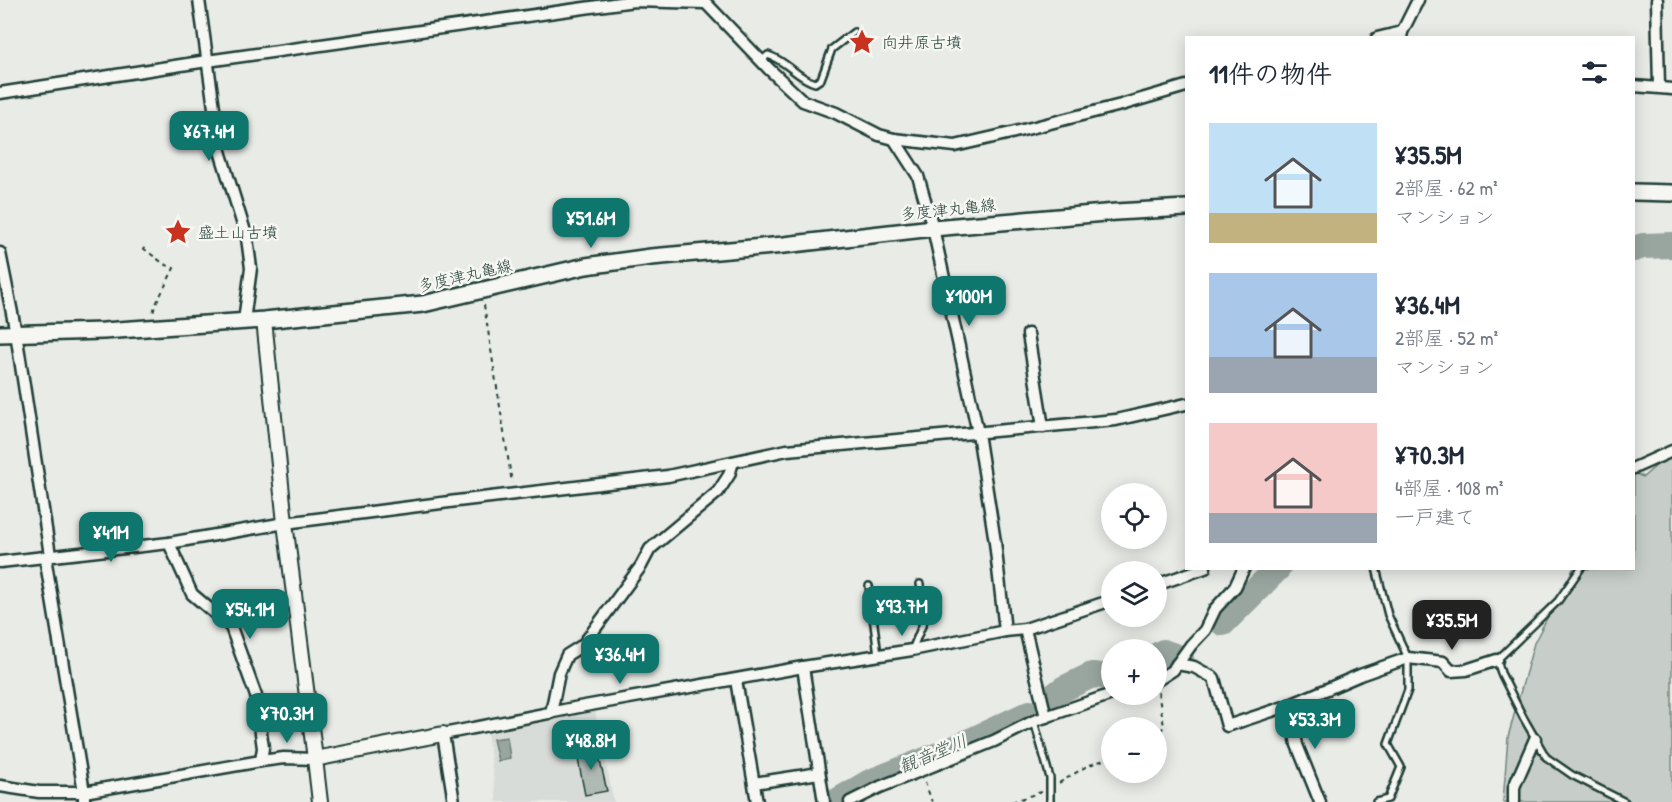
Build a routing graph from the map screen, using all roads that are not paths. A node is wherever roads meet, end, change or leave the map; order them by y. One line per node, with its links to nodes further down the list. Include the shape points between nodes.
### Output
1 (199, 0): 8 (street)
2 (1418, 0): 6 (street)
3 (1657, 0): 11 (street)
4 (704, 1): 7 (street); 8 (street, via 634,1)
5 (854, 32): 7 (lane, via 832,49 821,79 815,82 778,58 768,55)
6 (1401, 35)
7 (762, 60): 14 (street, via 803,101)
8 (207, 61): 13 (street); 21 (street, via 220,151 247,238 251,268)
9 (1185, 86): 14 (street, via 955,146)
10 (1635, 86): 11 (street)
11 (1659, 87): 12 (street)
12 (1672, 89)
13 (0, 93)
14 (894, 139): 18 (street, via 918,176)
15 (1635, 192): 16 (main road)
16 (1672, 193)
17 (1185, 208): 18 (main road, 多度津丸亀線)
18 (933, 228): 20 (main road, 多度津丸亀線, via 651,257 597,265 423,304); 27 (street)
19 (0, 253): 22 (street)
20 (264, 320): 21 (main road, 多度津丸亀線); 31 (street)
21 (244, 321): 22 (main road, 多度津丸亀線)
22 (16, 333): 23 (main road, 多度津丸亀線); 33 (street)
23 (0, 334)
24 (1028, 334): 26 (street)
25 (1185, 404): 26 (street, via 1116,420)
26 (1043, 427): 27 (street)
27 (978, 433): 29 (street, via 787,450); 44 (street)
28 (1672, 451): 30 (street)
29 (733, 462): 31 (street, via 668,476); 55 (street, via 718,492 650,549 583,645 567,655)
30 (1635, 468)
31 (285, 523): 32 (street); 60 (street)
32 (169, 543): 33 (street); 61 (street, via 192,594 231,627 256,696)
33 (50, 555): 34 (street); 65 (street, via 46,563)
34 (0, 562)
35 (1199, 570): 39 (street)
36 (1243, 570): 49 (street, via 1205,630)
37 (1377, 570): 47 (lane, via 1388,615)
38 (1580, 570): 48 (lane, via 1558,601)
39 (1167, 581)
40 (920, 584): 45 (lane, via 926,616)
41 (869, 586): 46 (lane)
42 (1101, 604): 43 (street)
43 (1025, 629): 44 (street); 56 (street)
44 (1005, 631): 45 (street)
45 (912, 650): 46 (street)
46 (878, 655): 50 (street)
47 (1408, 658): 48 (street, via 1443,662 1451,671); 54 (street); 73 (lane, via 1408,690 1388,744 1401,767 1388,800)
48 (1497, 660): 59 (lane)
49 (1177, 664): 51 (street); 54 (street, via 1194,667 1214,678 1227,726)
50 (803, 668): 52 (street); 62 (street)
51 (1167, 674)
52 (736, 680): 55 (street); 63 (street)
53 (1101, 698): 56 (street)
54 (1290, 705): 72 (street, via 1298,745)
55 (551, 712): 58 (street)
56 (1046, 717): 57 (street)
57 (1034, 721): 70 (street); 71 (lane, via 1050,778)
58 (443, 734): 60 (street); 67 (street)
59 (1535, 739): 74 (street, via 1514,788); 75 (lane, via 1546,757)
60 (315, 759): 61 (street); 66 (street)
61 (261, 761): 65 (street)
62 (819, 773): 63 (street); 69 (street)
63 (754, 783): 68 (street)
64 (0, 786): 65 (street)
65 (84, 797)
66 (320, 802)
67 (454, 802)
68 (757, 802)
69 (824, 802)
70 (850, 802)
71 (1050, 802)
72 (1320, 802)
73 (1376, 802)
74 (1514, 802)
75 (1625, 802)

